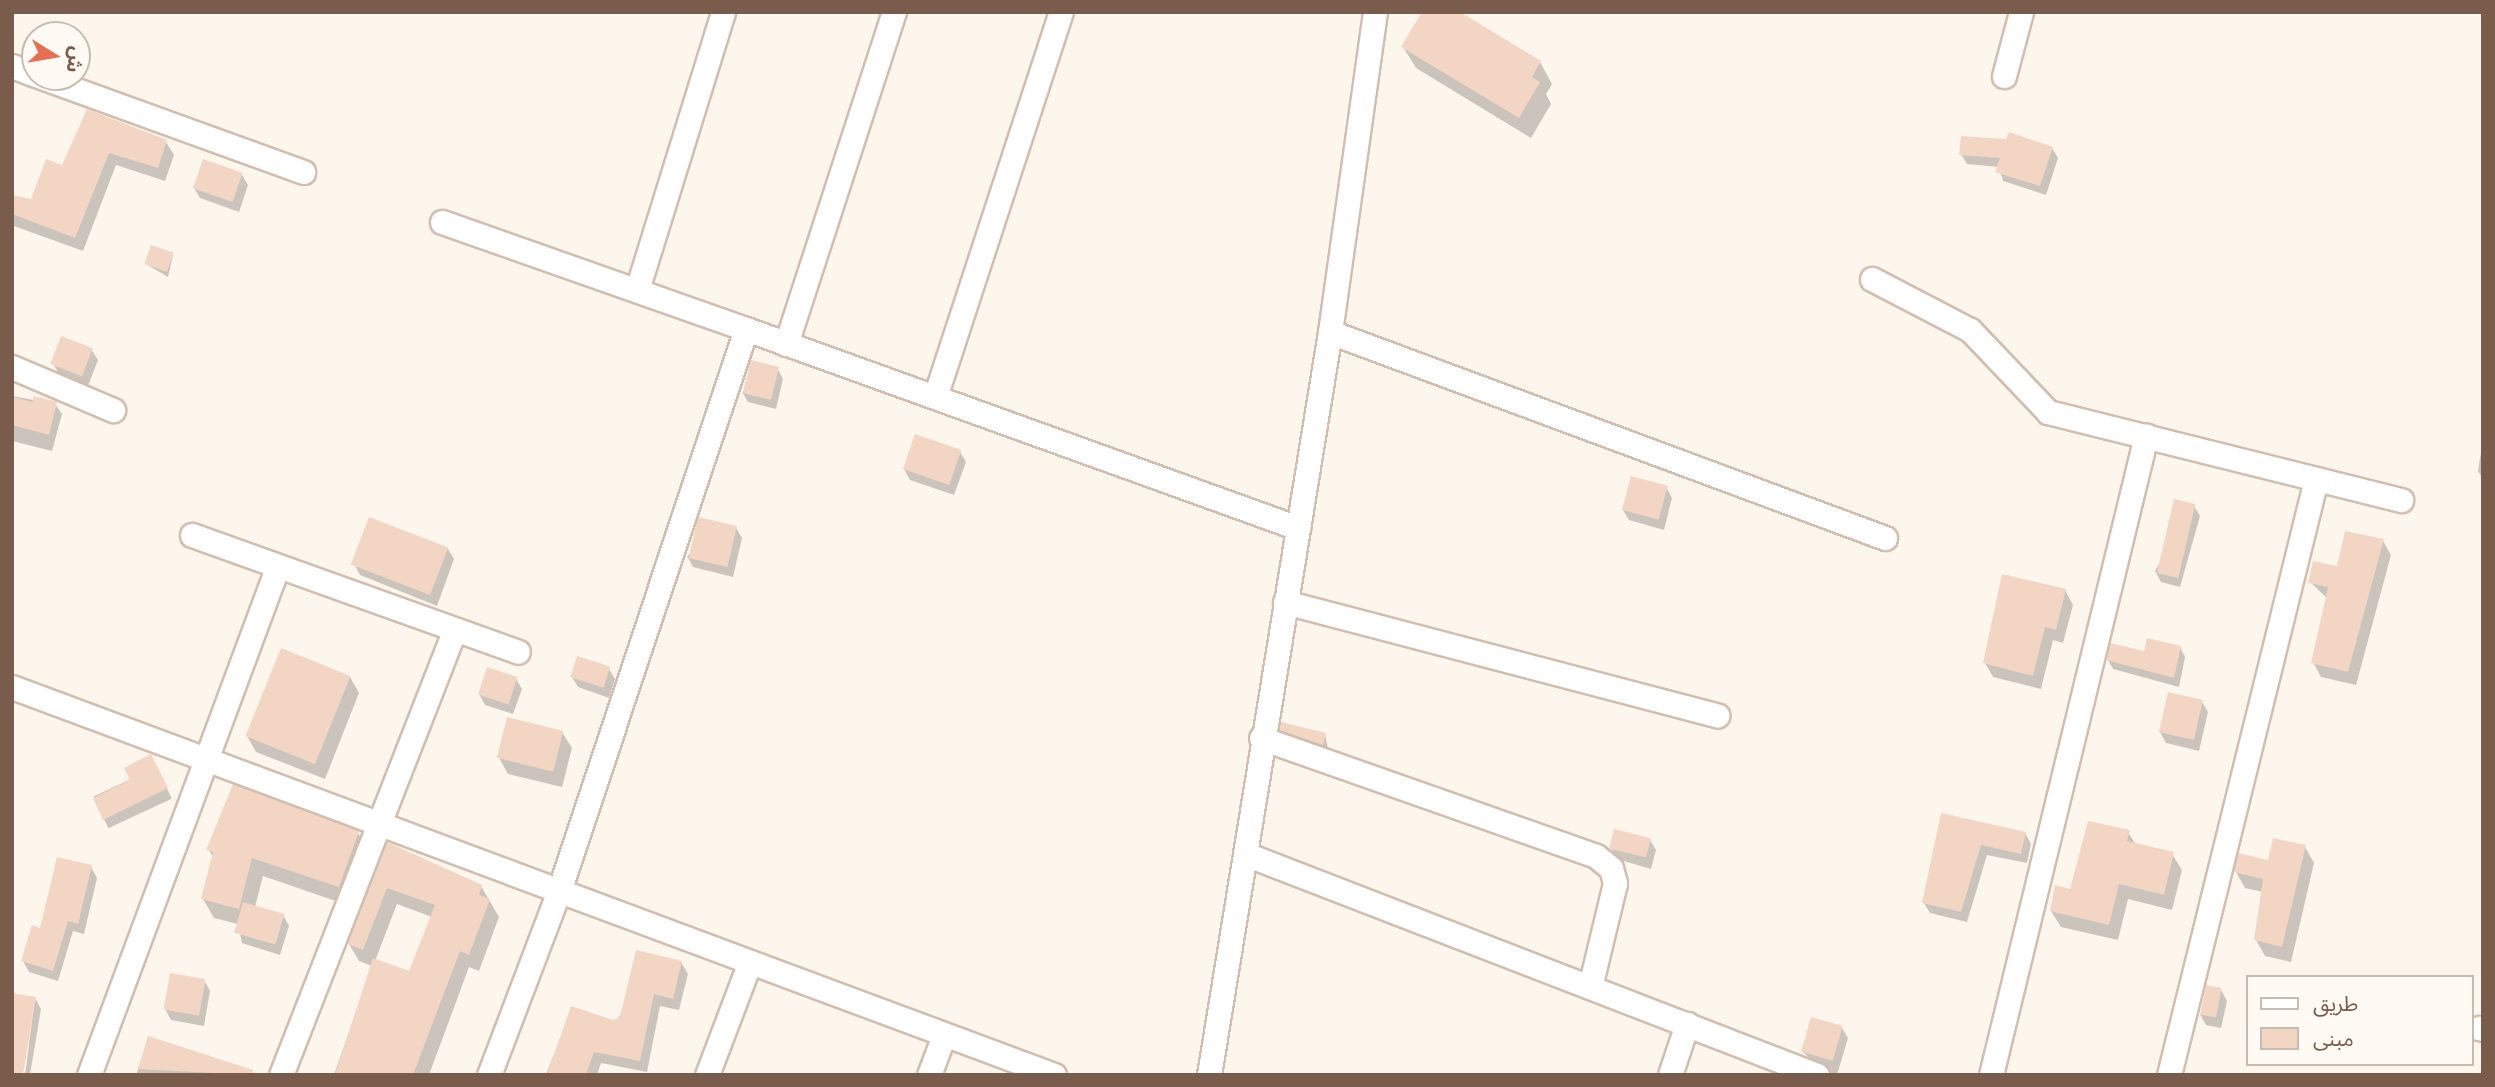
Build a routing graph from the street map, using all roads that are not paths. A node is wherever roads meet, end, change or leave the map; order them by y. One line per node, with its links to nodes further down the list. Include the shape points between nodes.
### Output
1 (723, 12): 11 (street)
2 (894, 12): 14 (street)
3 (1061, 12): 16 (street)
4 (1375, 12): 13 (street)
5 (2021, 12): 6 (street)
6 (2004, 76)
7 (80, 91): 8 (street)
8 (303, 172)
9 (442, 222): 11 (street)
10 (1872, 279): 18 (street, via 1970,330 2048,412)
11 (637, 290): 12 (street)
12 (746, 329): 14 (street); 34 (street)
13 (1330, 332): 21 (street); 23 (street)
14 (786, 344): 16 (street)
15 (12, 367): 17 (street)
16 (935, 397): 21 (street)
17 (113, 410)
18 (2146, 436): 19 (street); 48 (street)
19 (2316, 479): 20 (street); 49 (street)
20 (2401, 500)
21 (1298, 528): 25 (street)
22 (192, 535): 24 (street)
23 (1885, 538)
24 (277, 568): 26 (street); 31 (street)
25 (1285, 602): 29 (street); 30 (street)
26 (454, 631): 27 (street); 32 (street)
27 (518, 652)
28 (14, 692): 31 (street)
29 (1717, 715)
30 (1261, 738): 33 (street); 36 (street, via 1596,856 1611,867 1615,883)
31 (206, 756): 32 (street); 39 (street)
32 (375, 821): 34 (street); 40 (street)
33 (1248, 855): 36 (street); 45 (street)
34 (560, 888): 35 (street); 41 (street)
35 (750, 962): 38 (street); 42 (street)
36 (1590, 987): 37 (street)
37 (1687, 1024): 46 (street); 47 (street)
38 (944, 1035): 43 (street); 44 (street)
39 (89, 1075)
40 (281, 1075)
41 (489, 1075)
42 (707, 1075)
43 (929, 1075)
44 (1054, 1075)
45 (1209, 1075)
46 (1670, 1075)
47 (1817, 1075)
48 (1991, 1075)
49 (2169, 1075)

